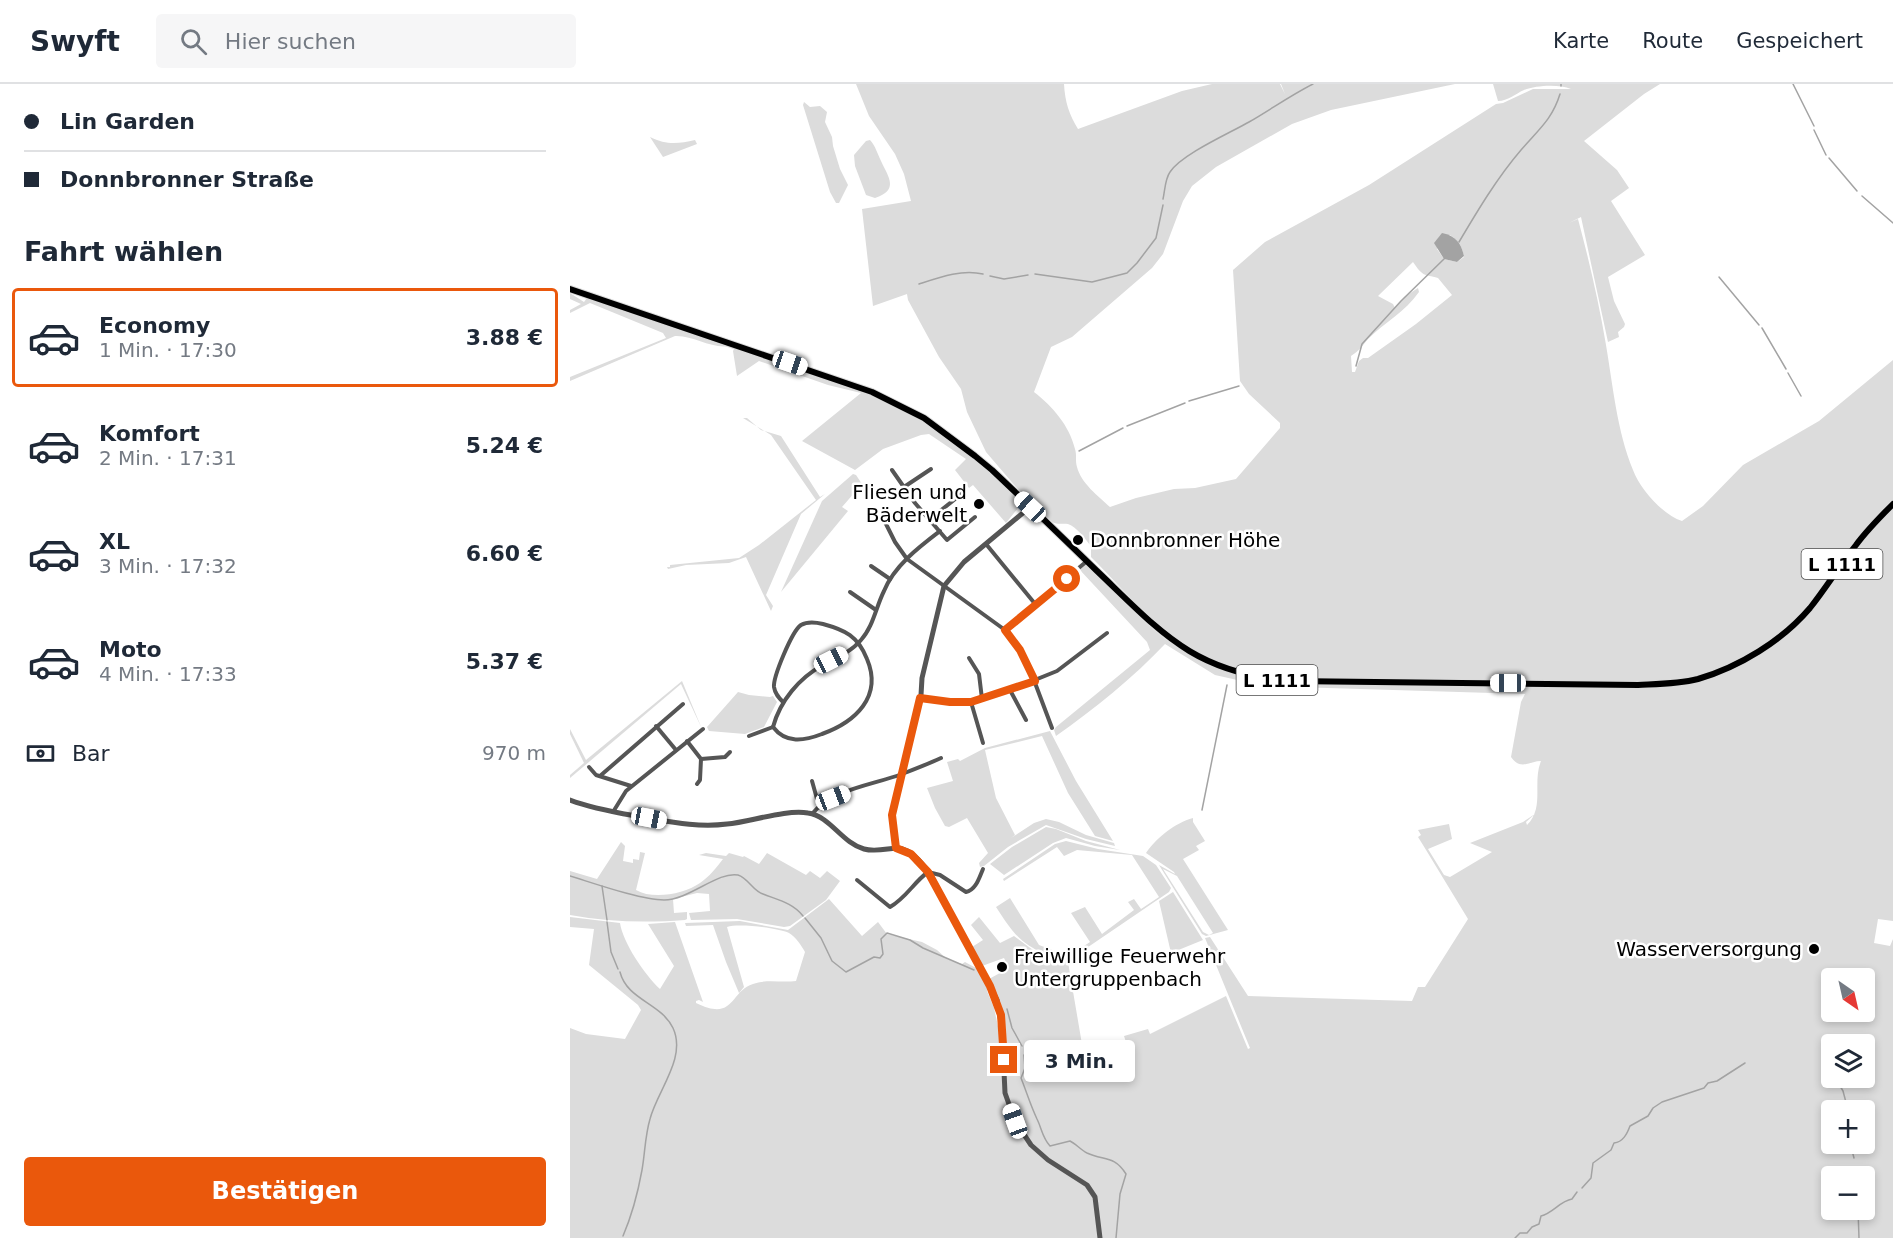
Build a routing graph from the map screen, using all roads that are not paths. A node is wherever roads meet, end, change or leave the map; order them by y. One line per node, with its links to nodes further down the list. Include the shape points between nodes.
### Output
1 (570, 289): 7 (main road, L 1111, via 872,392 924,418 975,456)
2 (932, 469): 4 (street)
3 (892, 470): 4 (street)
4 (904, 487): 9 (street)
5 (964, 492): 9 (street)
6 (1893, 504): 14 (main road, L 1111, via 1855,545 1810,608 1777,639 1726,669 1668,684 1259,678 1230,671 1188,651 1137,610)
7 (1030, 507): 12 (street); 14 (main road, L 1111)
8 (975, 517): 11 (street, via 947,540)
9 (930, 519): 11 (street)
10 (884, 520): 13 (street)
11 (940, 531): 13 (street)
12 (986, 544): 17 (street); 19 (street)
13 (907, 559): 16 (street); 17 (street)
14 (1087, 561): 19 (street)
15 (871, 566): 16 (street)
16 (890, 579): 20 (street)
17 (944, 586): 21 (street); 27 (street)
18 (850, 592): 20 (street)
19 (1036, 605): 21 (street)
20 (876, 610): 23 (street)
21 (1005, 630): 25 (street)
22 (1107, 633): 25 (street, via 1057,671)
23 (858, 644): 29 (street, via 811,672); 29 (street, via 841,629 812,622 798,627 774,683); 34 (street, via 868,662 871,683 867,700 856,716 838,728 804,740 782,737)
24 (969, 658): 28 (street, via 979,674)
25 (1035, 681): 26 (street); 35 (street)
26 (1010, 690): 28 (street); 32 (street)
27 (920, 698): 30 (street); 45 (street)
28 (982, 699): 30 (street)
29 (783, 702): 34 (street)
30 (971, 702): 39 (street)
31 (683, 704): 33 (street)
32 (1026, 720)
33 (656, 726): 40 (street); 46 (street)
34 (772, 727): 37 (street)
35 (1052, 728)
36 (703, 729): 38 (street)
37 (750, 736)
38 (687, 741): 40 (street); 43 (street)
39 (983, 743)
40 (676, 750): 49 (street)
41 (730, 752): 43 (street)
42 (941, 758): 45 (street)
43 (701, 759): 48 (street)
44 (589, 767): 46 (street)
45 (901, 774): 51 (street); 54 (street, via 892,815)
46 (600, 776): 49 (street)
47 (812, 781): 51 (street)
48 (697, 784)
49 (633, 785): 52 (street, via 618,800)
50 (570, 800): 52 (street)
51 (819, 806): 53 (street)
52 (614, 812): 53 (street, via 702,826)
53 (812, 814): 54 (street, via 862,848)
54 (896, 848): 56 (street, via 911,854)
55 (983, 869): 56 (street, via 970,892 940,874)
56 (928, 872): 57 (street, via 890,907); 58 (street, via 997,1000 1002,1023 1005,1093 1015,1121 1039,1153 1088,1185 1095,1197)
57 (857, 880)
58 (1100, 1238)

